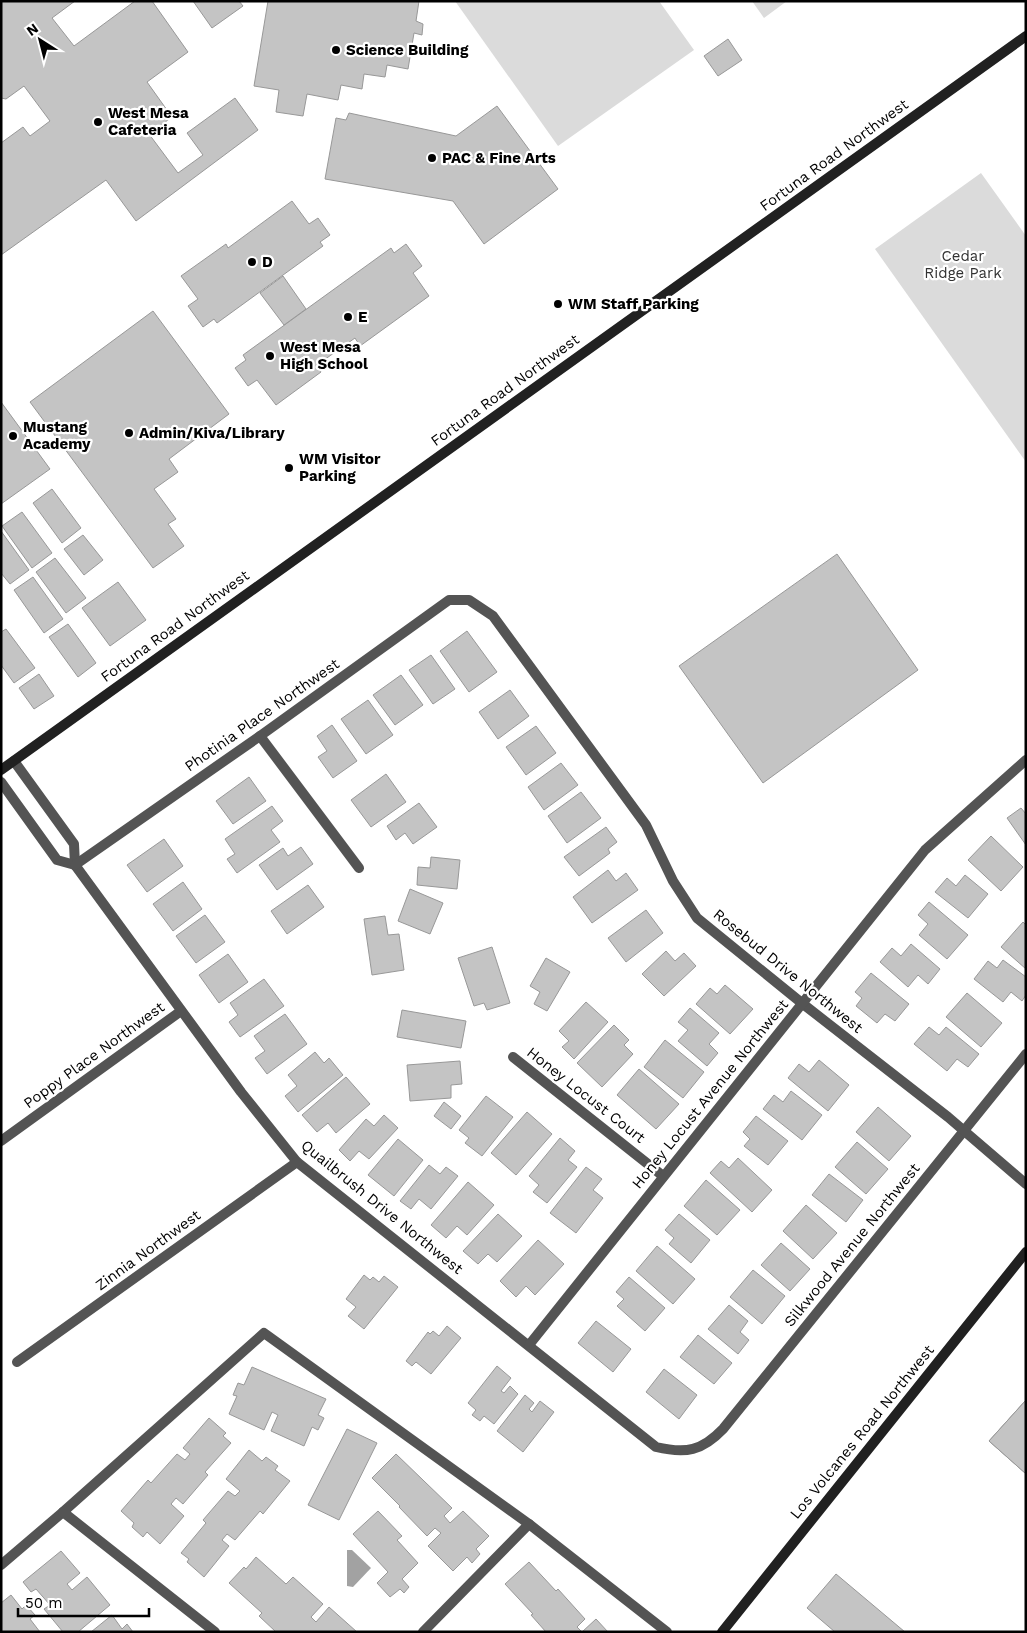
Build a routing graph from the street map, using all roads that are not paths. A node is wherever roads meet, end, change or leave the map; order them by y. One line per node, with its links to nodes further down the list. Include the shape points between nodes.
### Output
1 (1026, 36): 5 (street, Fortuna Road Northwest)
2 (469, 600): 3 (street, Photinia Place Northwest, via 449,600); 10 (street, Rosebud Drive Northwest, via 493,616 646,825 673,882 697,918)
3 (260, 736): 8 (street, Photinia Place Northwest); 9 (street)
4 (1026, 760): 10 (street, Honey Locust Avenue Northwest, via 925,850)
5 (14, 761): 6 (street, Fortuna Road Northwest); 8 (street, Quailbrush Drive Northwest, via 74,844)
6 (1, 770)
7 (1, 782): 8 (street, Quailbrush Drive Northwest, via 57,860)
8 (75, 865): 11 (street, Quailbrush Drive Northwest)
9 (359, 868)
10 (802, 1004): 14 (street, Rosebud Drive Northwest); 17 (street, Honey Locust Avenue Northwest)
11 (181, 1011): 15 (street, Poppy Place Northwest); 16 (street, Quailbrush Drive Northwest)
12 (1026, 1054): 14 (street, Silkwood Avenue Northwest)
13 (513, 1057): 17 (street, Honey Locust Court)
14 (963, 1130): 18 (street, Rosebud Drive Northwest); 22 (street, Silkwood Avenue Northwest, via 723,1429 711,1441)
15 (1, 1141)
16 (297, 1162): 20 (street, Quailbrush Drive Northwest); 21 (street, Zinnia Northwest)
17 (663, 1176): 20 (street, Honey Locust Avenue Northwest)
18 (1026, 1184)
19 (1026, 1252): 29 (street, Los Volcanes Road Northwest)
20 (529, 1345): 22 (street, Quailbrush Drive Northwest, via 656,1447 674,1451)
21 (17, 1362)
22 (696, 1448)
23 (63, 1512): 24 (street, via 264,1332); 25 (street); 26 (street)
24 (529, 1524): 27 (street); 28 (street)
25 (1, 1565)
26 (215, 1632)
27 (423, 1632)
28 (667, 1632)
29 (722, 1632)

